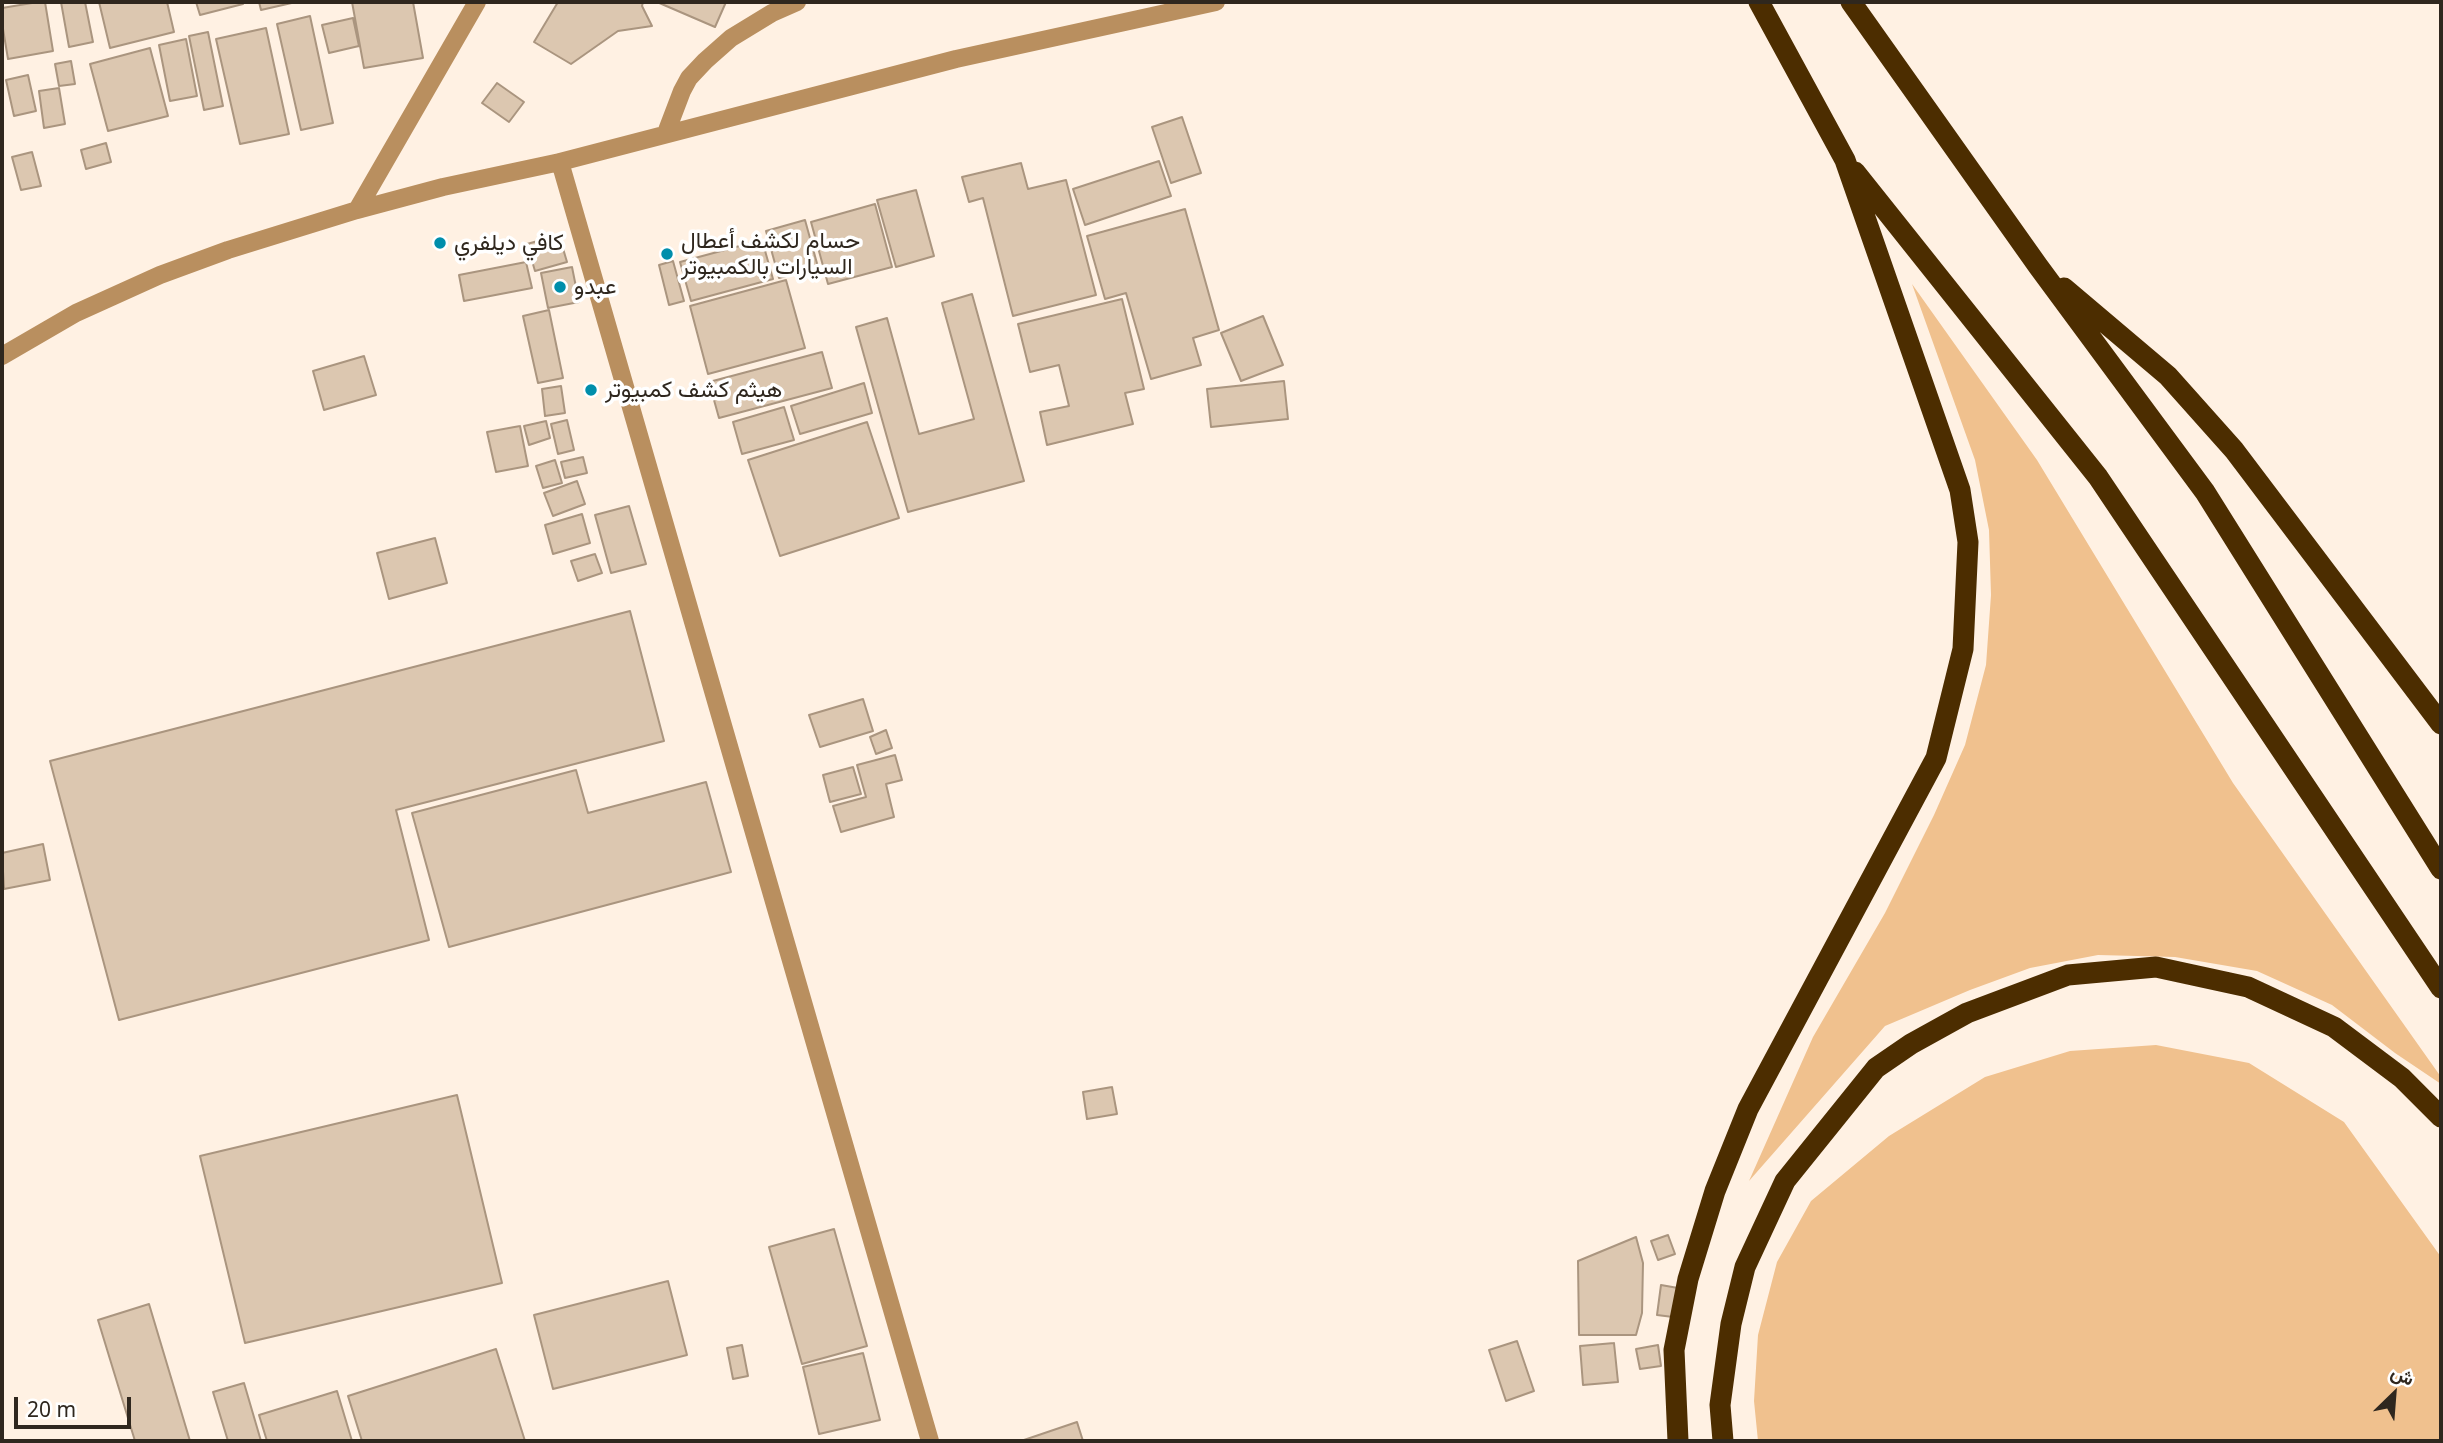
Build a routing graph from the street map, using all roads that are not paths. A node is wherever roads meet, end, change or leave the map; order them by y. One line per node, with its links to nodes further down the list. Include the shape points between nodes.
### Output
1 (477, 2): 9 (street)
2 (797, 2): 6 (street, via 731,38 705,61 689,78)
3 (1216, 2): 6 (street, via 956,59)
4 (1851, 2): 10 (highway)
5 (1761, 6): 7 (highway)
6 (666, 133): 8 (street)
7 (1845, 160): 14 (highway, via 2098,477); 17 (highway, via 1960,490 1968,541 1963,649 1936,758 1748,1109 1716,1191 1688,1279 1674,1350)
8 (560, 162): 9 (street); 16 (street)
9 (357, 210): 11 (street, via 160,275 76,313)
10 (2038, 266): 12 (highway, via 2168,376 2234,450); 13 (highway, via 2205,492)
11 (2, 356)
12 (2441, 724)
13 (2441, 869)
14 (2441, 988)
15 (2441, 1117): 18 (highway, via 2402,1078 2334,1027 2248,987 2157,967 2068,975 1966,1013 1876,1068 1785,1181 1745,1267 1731,1324 1720,1405)
16 (930, 1441)
17 (1678, 1441)
18 (1723, 1441)

